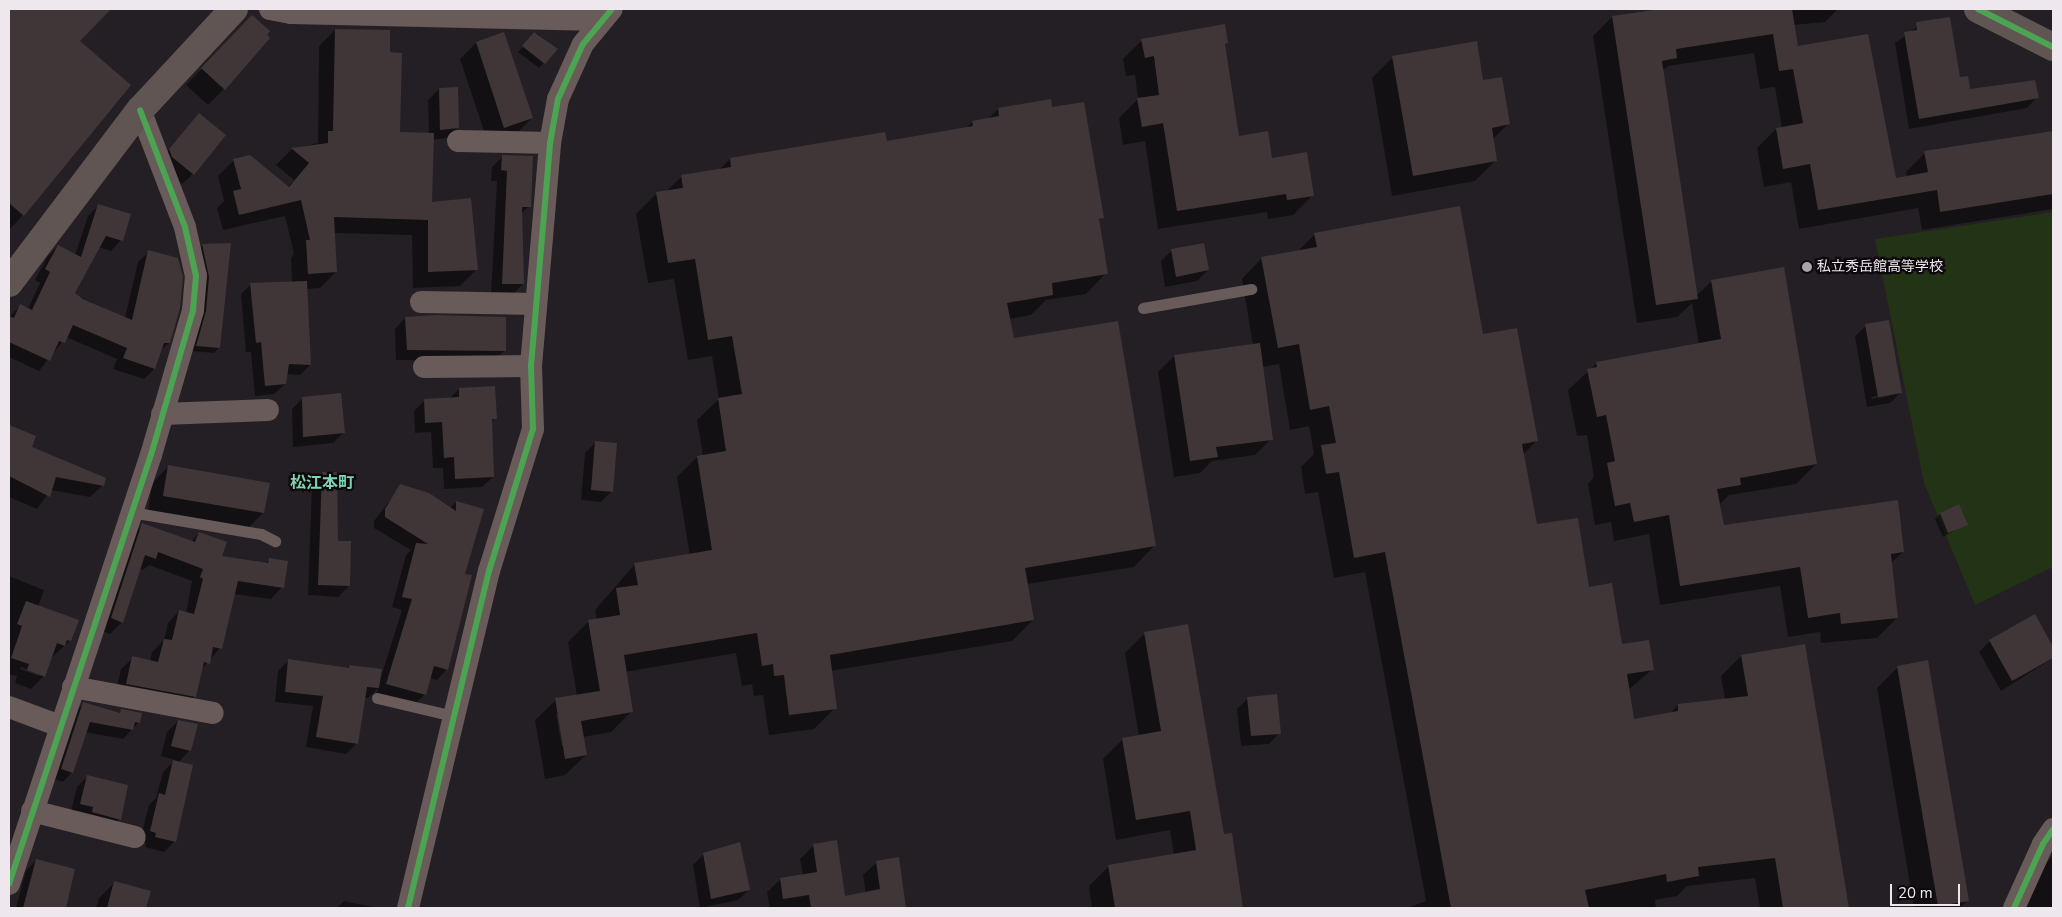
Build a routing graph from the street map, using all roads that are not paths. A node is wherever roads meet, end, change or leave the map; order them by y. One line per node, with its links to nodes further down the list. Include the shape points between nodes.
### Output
1 (234, 9): 6 (street)
2 (270, 9): 4 (street, via 291,13)
3 (1978, 9): 5 (street)
4 (606, 14): 8 (street, via 583,44 558,99)
5 (2053, 47)
6 (140, 110): 9 (street); 17 (street, via 185,227 196,276 192,310)
7 (458, 140): 8 (street)
8 (550, 143): 12 (street)
9 (9, 283)
10 (1251, 289): 13 (lane)
11 (421, 302): 12 (street)
12 (536, 304): 14 (street)
13 (1143, 308)
14 (531, 366): 15 (street); 24 (street, via 533,429 489,571)
15 (424, 367)
16 (268, 410): 17 (street)
17 (162, 414): 18 (street)
18 (131, 512): 19 (lane, via 260,534); 20 (street)
19 (275, 541)
20 (73, 687): 23 (street); 25 (street)
21 (377, 698): 24 (lane)
22 (9, 707): 25 (street)
23 (212, 714)
24 (454, 716): 30 (street)
25 (60, 726): 26 (street)
26 (32, 810): 28 (street); 29 (street)
27 (2053, 829): 31 (street)
28 (136, 837)
29 (9, 884)
30 (408, 908)
31 (2014, 908)

